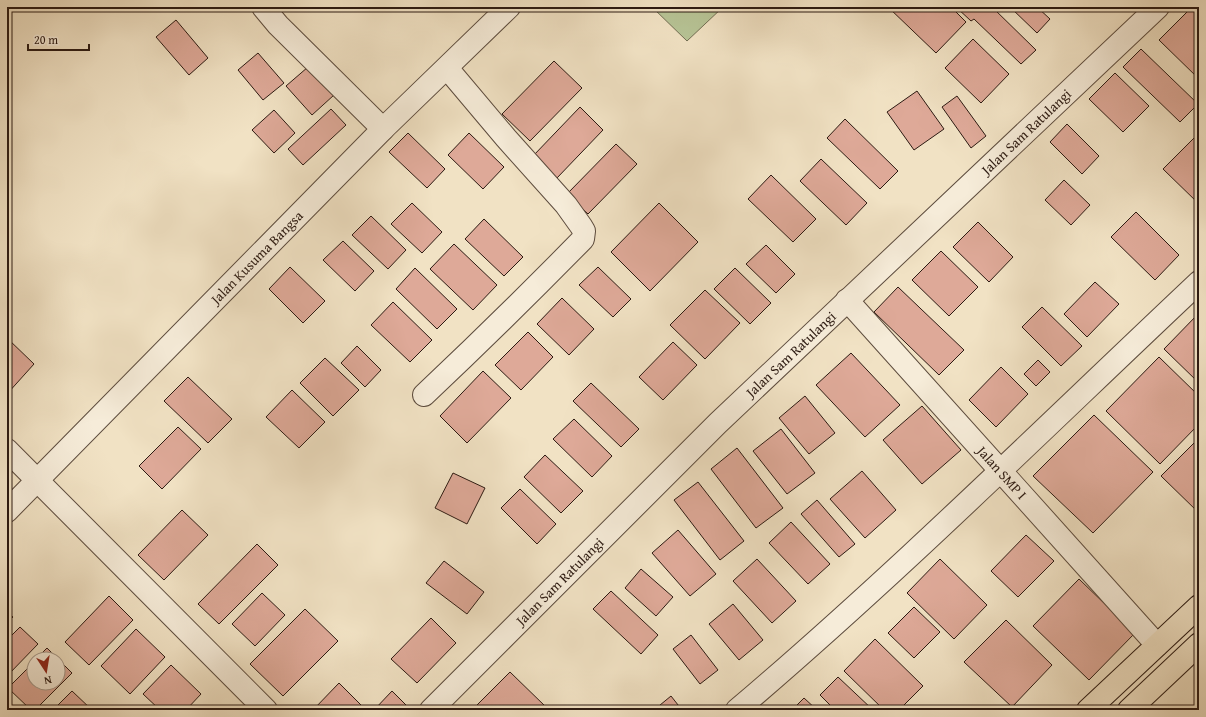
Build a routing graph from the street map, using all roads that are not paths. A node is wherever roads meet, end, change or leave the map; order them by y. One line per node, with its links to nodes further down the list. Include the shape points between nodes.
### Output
1 (263, 7): 5 (street)
2 (509, 7): 4 (street, Jalan Kusuma Bangsa)
3 (1158, 7): 7 (street, Jalan Sam Ratulangi)
4 (447, 68): 5 (street, Jalan Kusuma Bangsa); 8 (street, via 566,205 581,226 584,236 505,318)
5 (383, 129): 11 (street, Jalan Kusuma Bangsa)
6 (1199, 282): 10 (street)
7 (847, 300): 10 (street, Jalan SMP I); 17 (street, Jalan Sam Ratulangi, via 718,422)
8 (424, 395)
9 (7, 450): 11 (street)
10 (1001, 472): 15 (street, Jalan SMP I); 18 (street, via 844,618)
11 (38, 481): 12 (street, Jalan Kusuma Bangsa); 16 (street)
12 (7, 512)
13 (1199, 606): 15 (highway)
14 (1199, 644): 20 (highway)
15 (1157, 645): 19 (highway)
16 (266, 710)
17 (431, 710)
18 (737, 710)
19 (1088, 710)
20 (1129, 710)

